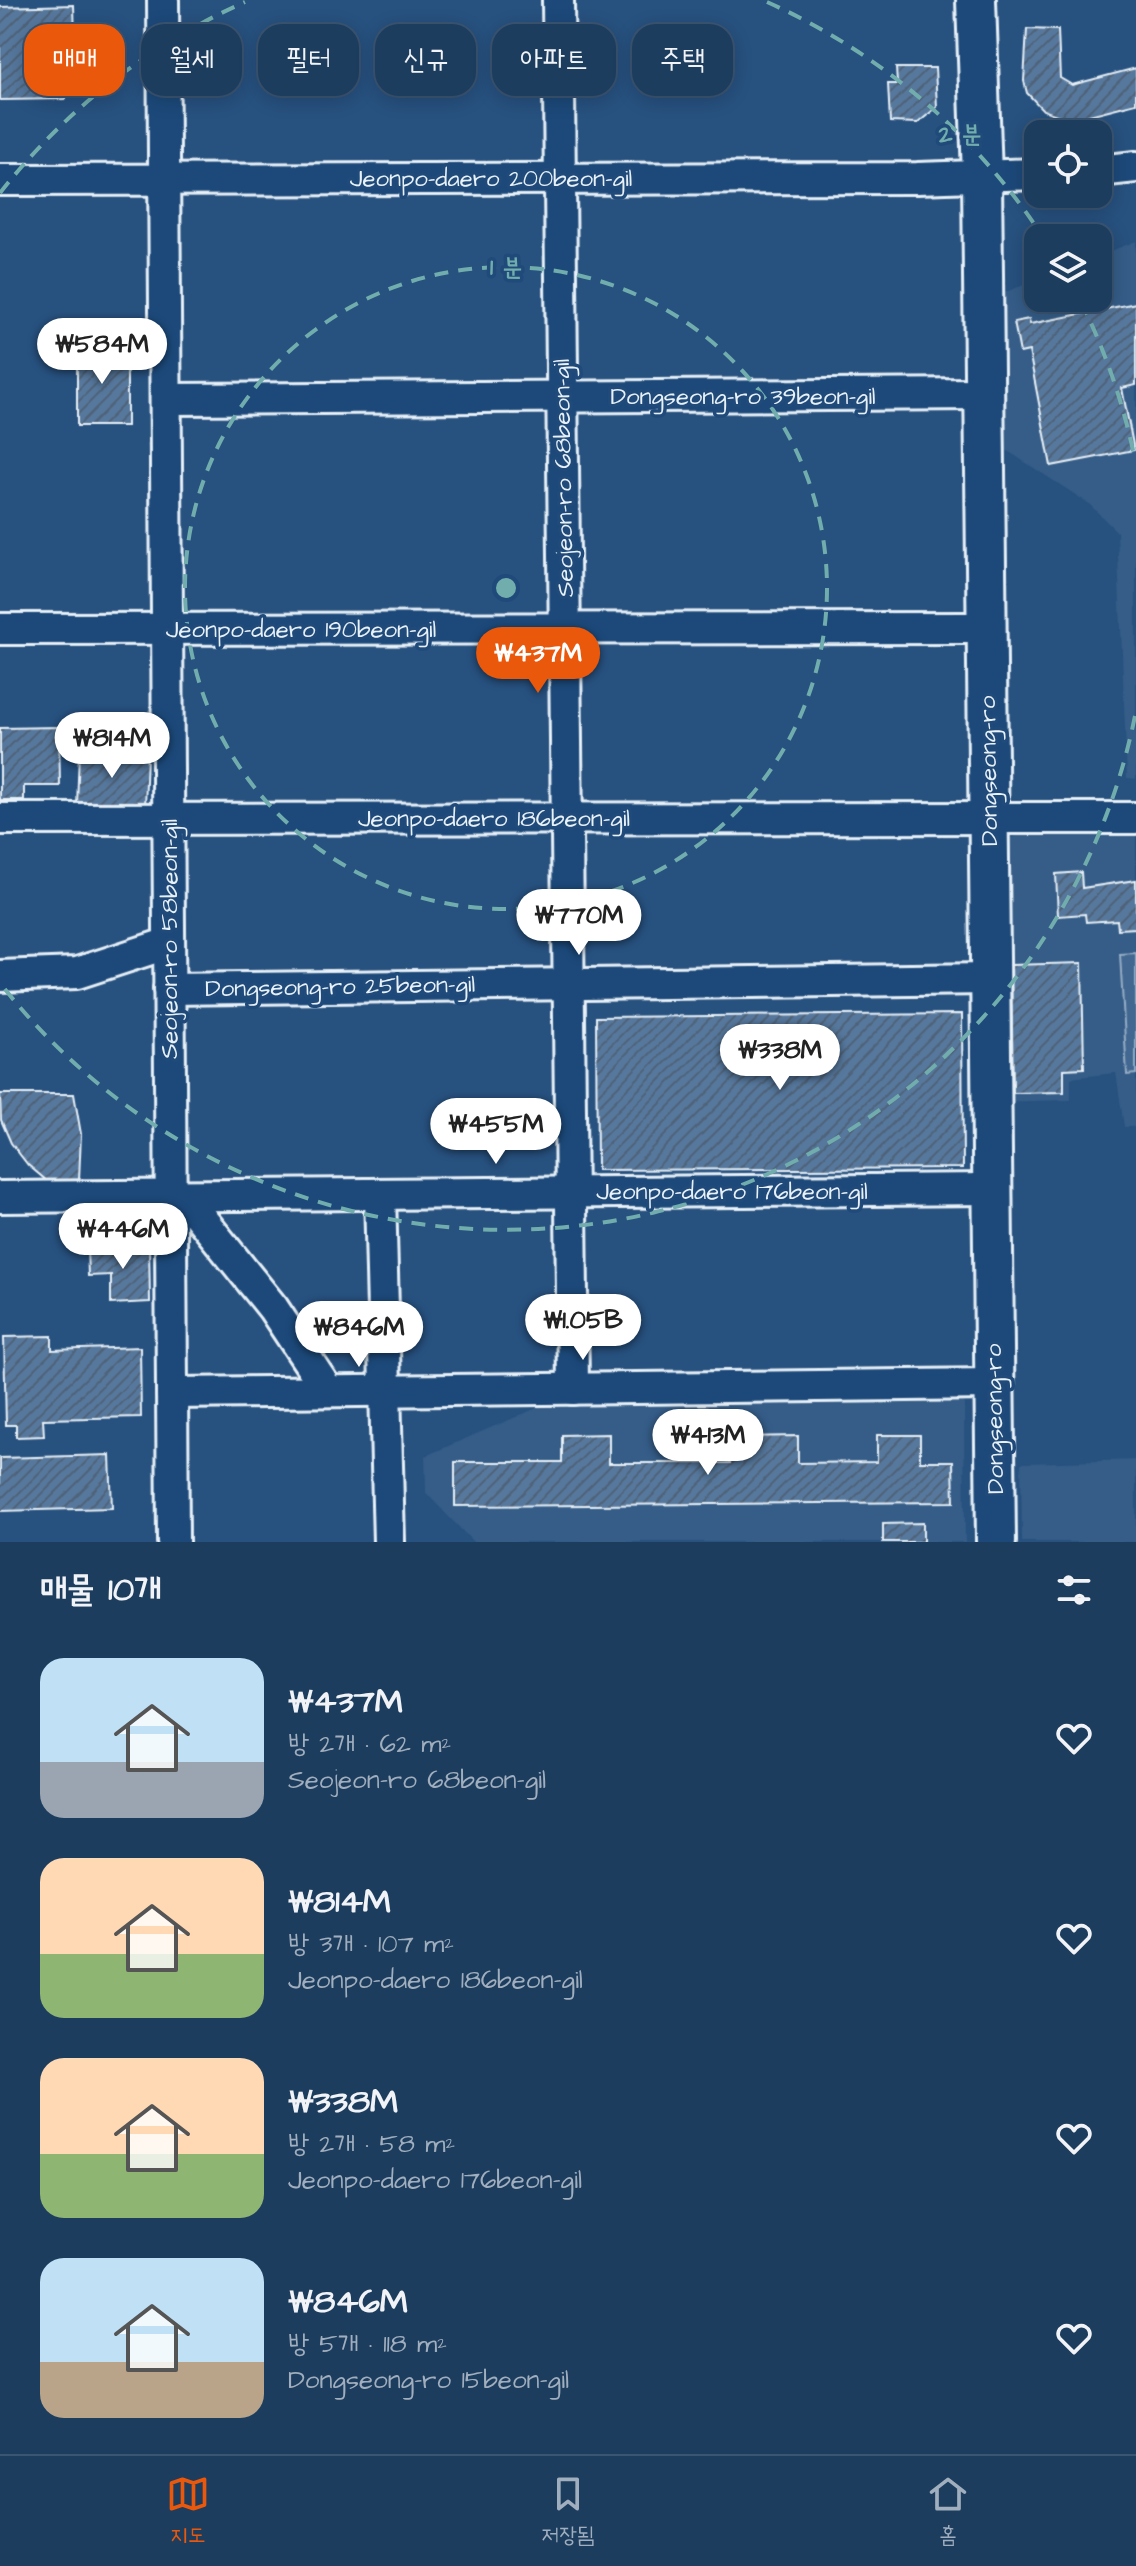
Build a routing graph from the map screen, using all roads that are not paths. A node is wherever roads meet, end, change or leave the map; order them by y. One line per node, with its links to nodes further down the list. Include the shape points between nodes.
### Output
1 (163, 0): 9 (street, Seojeon-ro 58beon-gil)
2 (558, 0): 8 (street, Seojeon-ro 68beon-gil)
3 (976, 0): 7 (main road, Dongseong-ro)
4 (1136, 167): 5 (street)
5 (1112, 170)
6 (1024, 175): 7 (street, Jeonpo-daero 200beon-gil)
7 (982, 177): 8 (street, Jeonpo-daero 200beon-gil); 11 (main road, Dongseong-ro)
8 (560, 178): 9 (street, Jeonpo-daero 200beon-gil); 12 (street, Seojeon-ro 68beon-gil)
9 (164, 179): 10 (street, Jeonpo-daero 200beon-gil); 13 (street, Seojeon-ro 58beon-gil)
10 (0, 180)
11 (984, 394): 12 (street, Dongseong-ro 39beon-gil); 14 (main road, Dongseong-ro)
12 (562, 397): 13 (street, Dongseong-ro 39beon-gil); 17 (street, Seojeon-ro 68beon-gil)
13 (166, 399): 16 (street, Seojeon-ro 58beon-gil)
14 (986, 628): 17 (street, Jeonpo-daero 190beon-gil); 18 (main road, Dongseong-ro)
15 (0, 629): 16 (street, Jeonpo-daero 190beon-gil)
16 (167, 629): 17 (street, Jeonpo-daero 190beon-gil); 22 (street, Seojeon-ro 58beon-gil)
17 (565, 629): 19 (street, Seojeon-ro 68beon-gil)
18 (988, 817): 19 (street, Jeonpo-daero 186beon-gil); 20 (street, Jeonpo-daero 186beon-gil); 25 (main road, Dongseong-ro)
19 (567, 818): 22 (street, Jeonpo-daero 186beon-gil); 26 (street, Seojeon-ro 68beon-gil)
20 (1136, 818)
21 (0, 819): 22 (street, Jeonpo-daero 186beon-gil)
22 (168, 819): 23 (street, Seojeon-ro 58beon-gil)
23 (169, 943): 24 (street, via 77,973); 27 (street, Seojeon-ro 58beon-gil)
24 (0, 976)
25 (990, 979): 26 (street, Dongseong-ro 25beon-gil); 28 (main road, Dongseong-ro)
26 (568, 984): 27 (street, Dongseong-ro 25beon-gil); 29 (street, Seojeon-ro 68beon-gil)
27 (169, 989): 31 (street, Seojeon-ro 58beon-gil)
28 (992, 1189): 29 (street, Jeonpo-daero 176beon-gil); 33 (main road, Dongseong-ro)
29 (570, 1193): 30 (street, Jeonpo-daero 176beon-gil); 34 (street, Seojeon-ro 68beon-gil)
30 (380, 1194): 31 (street, Jeonpo-daero 176beon-gil); 36 (street)
31 (177, 1196): 32 (street, Jeonpo-daero 176beon-gil); 35 (street, via 273,1308); 37 (street, Seojeon-ro 58beon-gil)
32 (0, 1197)
33 (994, 1384): 34 (street); 40 (main road, Dongseong-ro)
34 (573, 1389): 36 (street)
35 (328, 1391): 36 (street); 37 (street)
36 (387, 1391): 39 (street)
37 (172, 1393): 38 (street, Seojeon-ro 58beon-gil)
38 (173, 1542)
39 (389, 1542)
40 (996, 1542)

